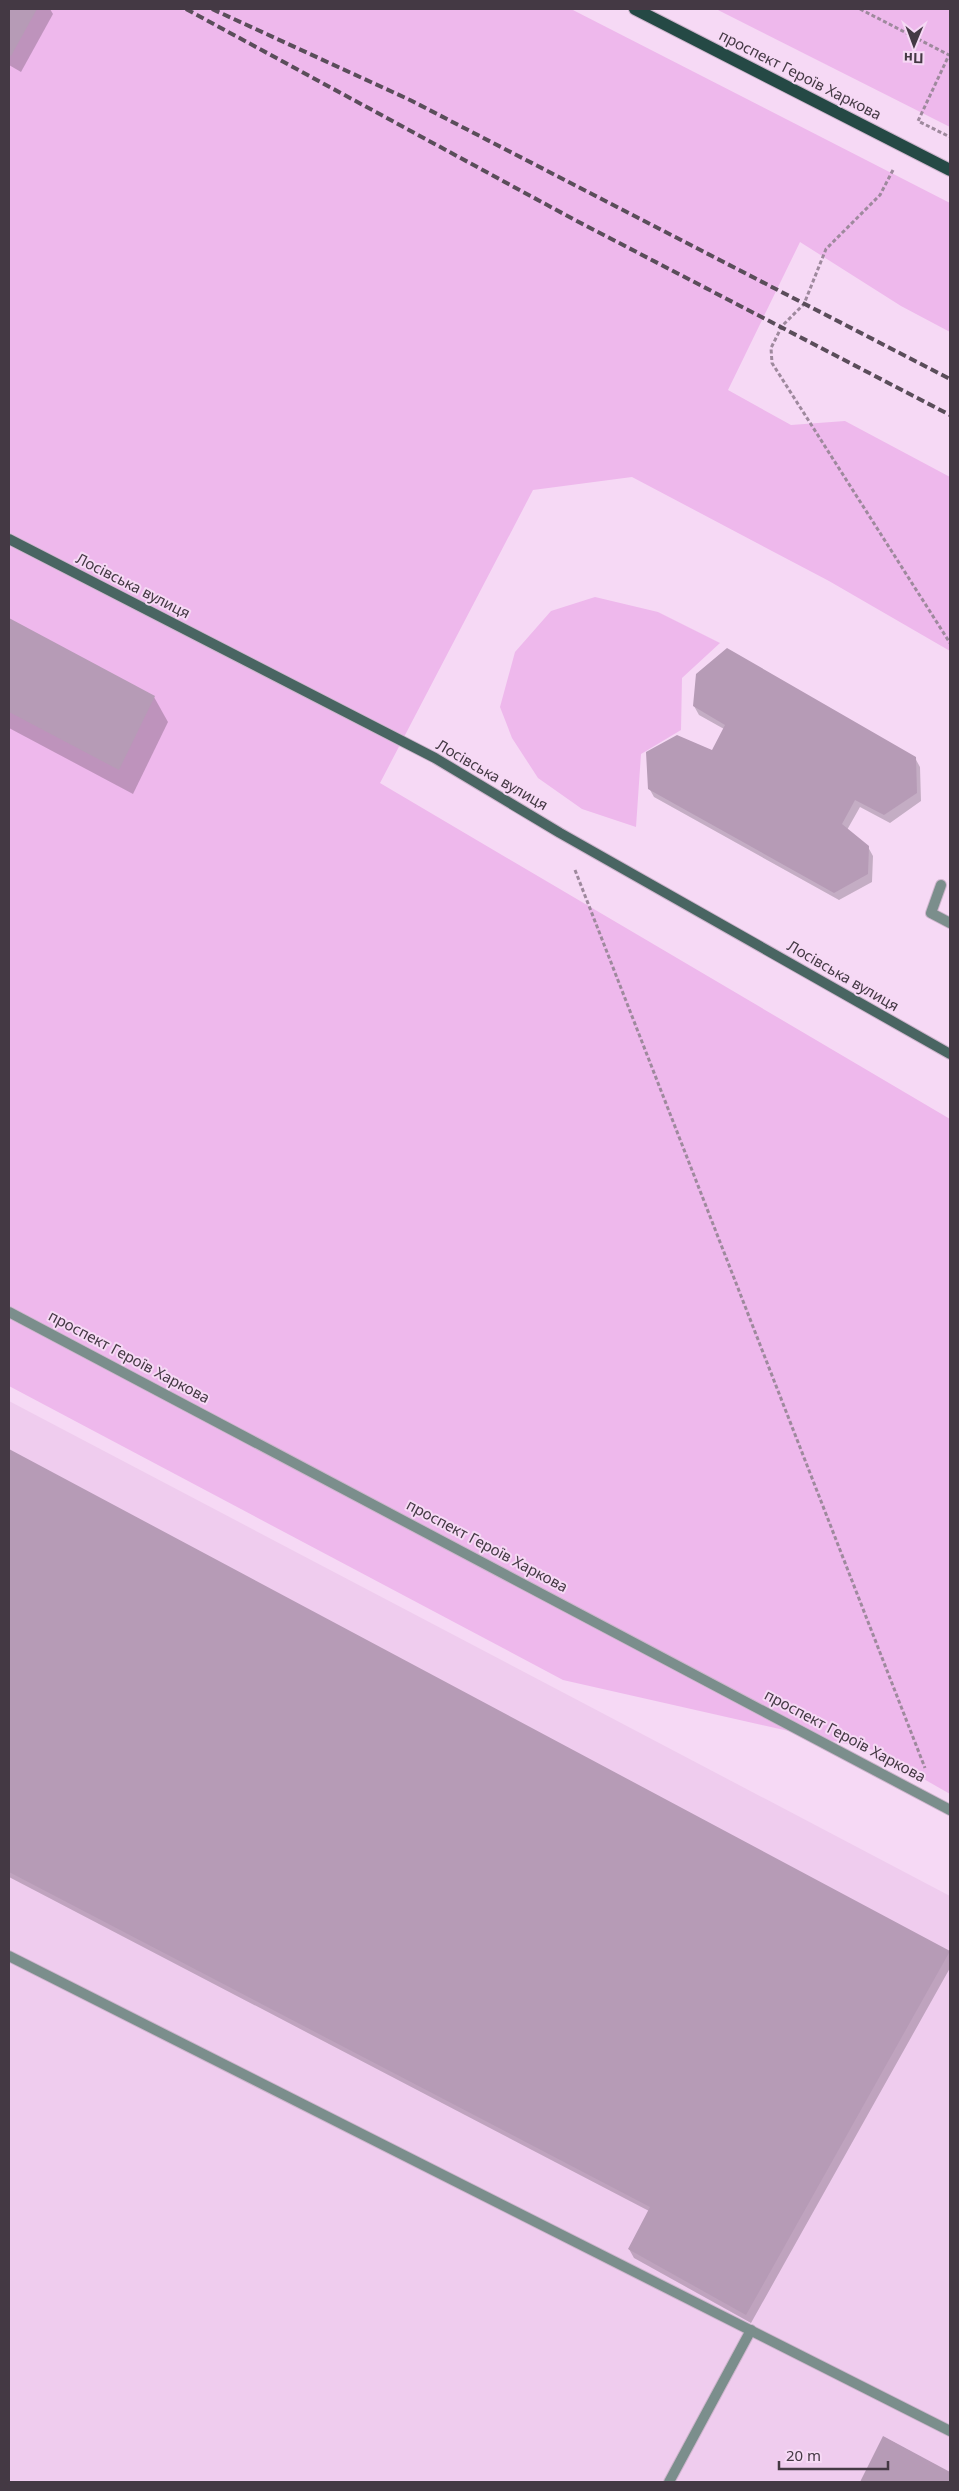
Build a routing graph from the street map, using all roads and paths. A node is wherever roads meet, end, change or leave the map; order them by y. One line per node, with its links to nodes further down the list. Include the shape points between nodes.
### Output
1 (635, 9): 6 (main road, проспект Героїв Харкова)
2 (860, 9): 3 (path)
3 (950, 53): 4 (path, via 918,121)
4 (950, 137)
5 (893, 169): 8 (path, via 880,195 826,249 804,304 782,326 771,348 772,363)
6 (950, 170)
7 (9, 539): 9 (main road, Лосівська вулиця, via 435,758)
8 (950, 643)
9 (560, 833): 12 (main road, Лосівська вулиця); 14 (path)
10 (942, 885): 11 (street, via 931,913)
11 (950, 923)
12 (950, 1054)
13 (9, 1312): 14 (street, проспект Героїв Харкова)
14 (939, 1803): 15 (street, проспект Героїв Харкова)
15 (950, 1810)
16 (9, 1956): 17 (street)
17 (751, 2330): 18 (street); 19 (street)
18 (950, 2431)
19 (669, 2482)

